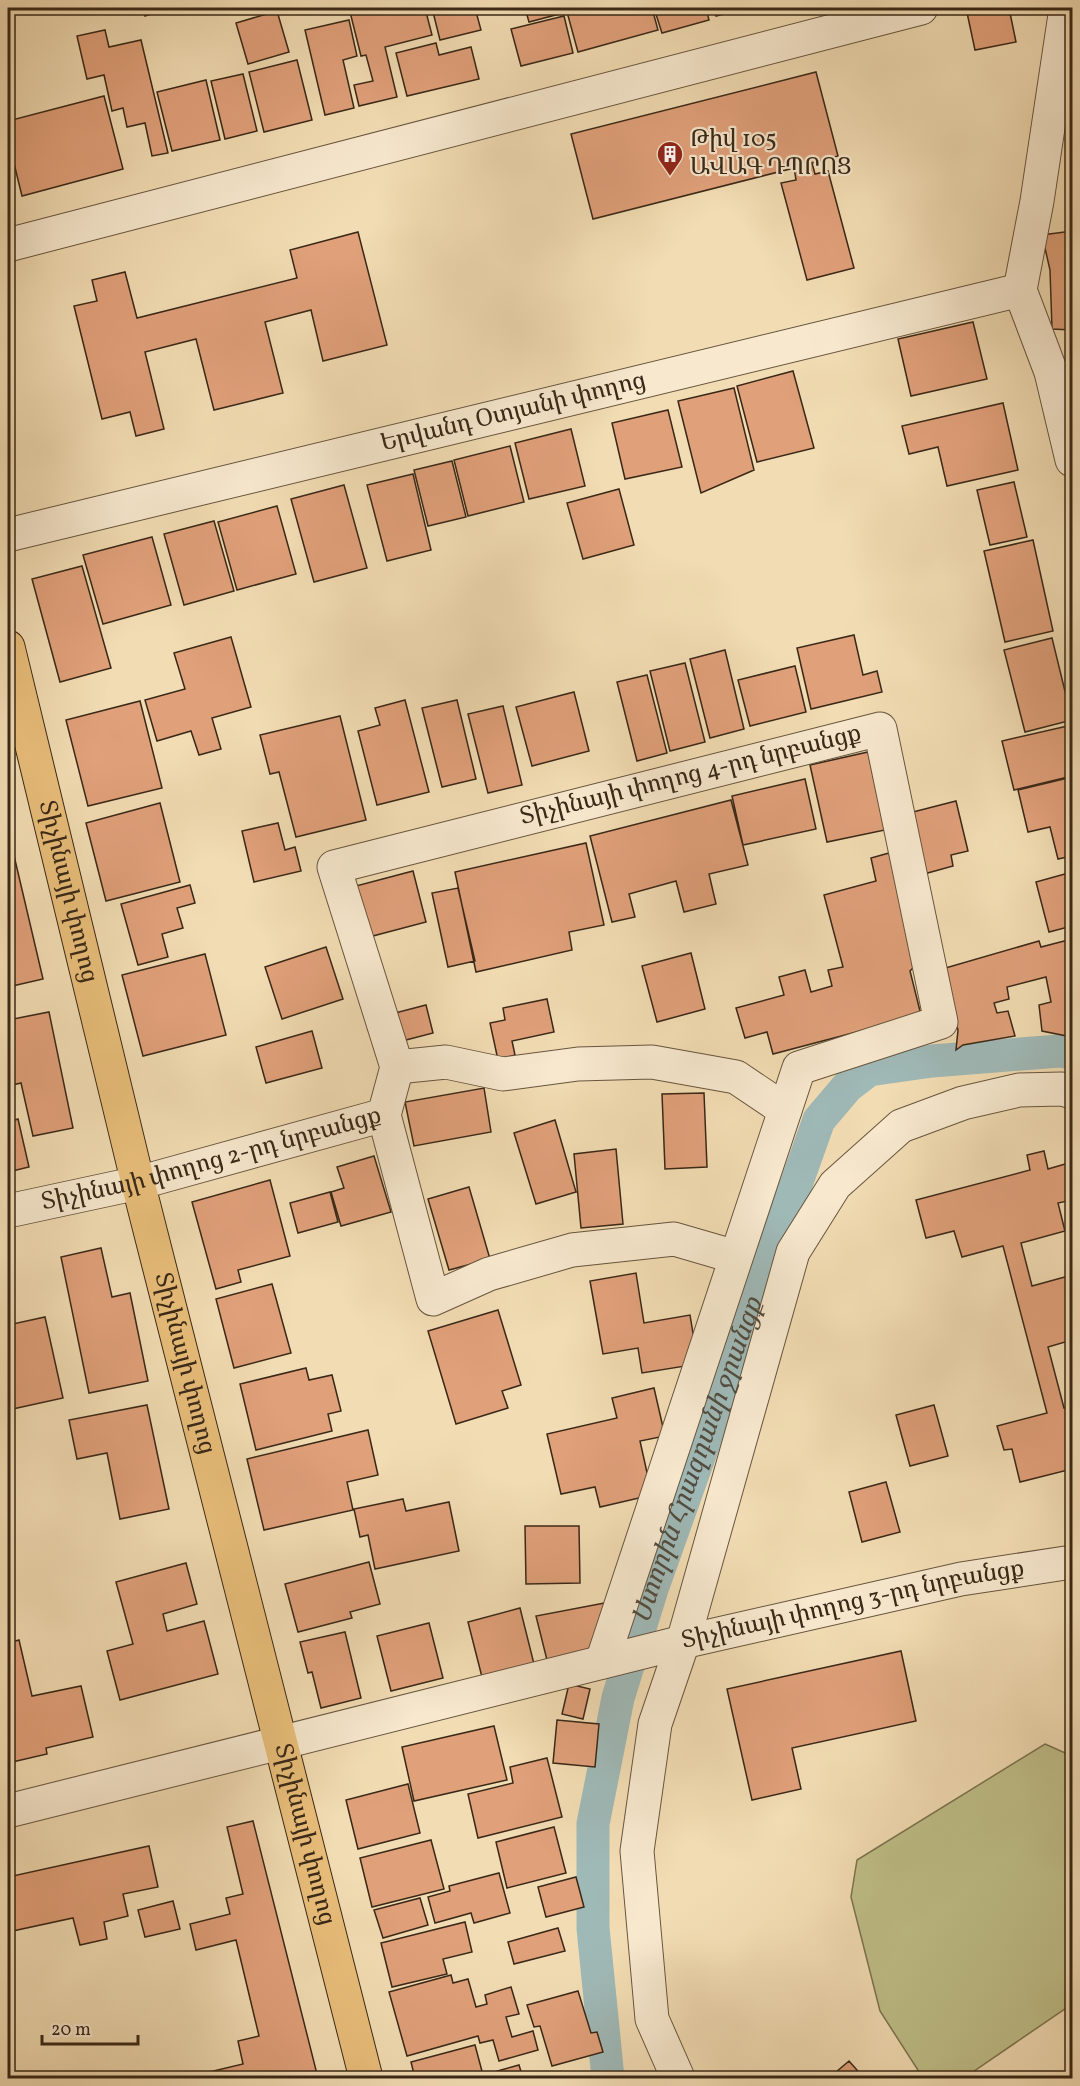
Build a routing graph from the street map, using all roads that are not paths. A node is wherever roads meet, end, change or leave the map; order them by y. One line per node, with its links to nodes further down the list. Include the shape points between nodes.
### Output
1 (921, 8): 3 (street)
2 (1066, 8): 4 (street)
3 (8, 245)
4 (1020, 290): 5 (street); 7 (street, Երվանդ Օտյանի փողոց)
5 (1062, 370): 6 (street)
6 (1072, 460)
7 (8, 535)
8 (8, 647): 13 (main road, Տիչինայի փողոց)
9 (397, 1067): 11 (street, via 446,1062 503,1074 578,1064 652,1062 736,1077); 11 (street, Տիչինայի փողոց 4-րդ նրբանցք, via 334,867 880,729 941,1022 799,1068); 12 (street)
10 (1072, 1092): 17 (street, via 1019,1090 963,1103 902,1126 836,1185 793,1252)
11 (785, 1110): 15 (street, Տիչինայի փողոց 4-րդ նրբանցք)
12 (384, 1115): 13 (street, Տիչինայի փողոց 2-րդ նրբանցք); 15 (street, Տիչինայի փողոց 2-րդ նրբանցք, via 433,1299 489,1274 572,1250 674,1239)
13 (138, 1183): 14 (street, Տիչինայի փողոց 2-րդ նրբանցք); 19 (main road, Տիչինայի փողոց)
14 (8, 1211)
15 (736, 1257): 18 (street)
16 (1072, 1562): 17 (street, Տիչինայի փողոց 3-րդ նրբանցք, via 961,1579)
17 (683, 1642): 18 (street, Տիչինայի փողոց 3-րդ նրբանցք); 22 (street, via 656,1724 637,1851 652,2019)
18 (602, 1662): 19 (street, Տիչինայի փողոց 3-րդ նրբանցք)
19 (281, 1744): 20 (street, Տիչինայի փողոց 3-րդ նրբանցք); 21 (main road, Տիչինայի փողոց)
20 (8, 1811)
21 (366, 2079)
22 (678, 2079)

